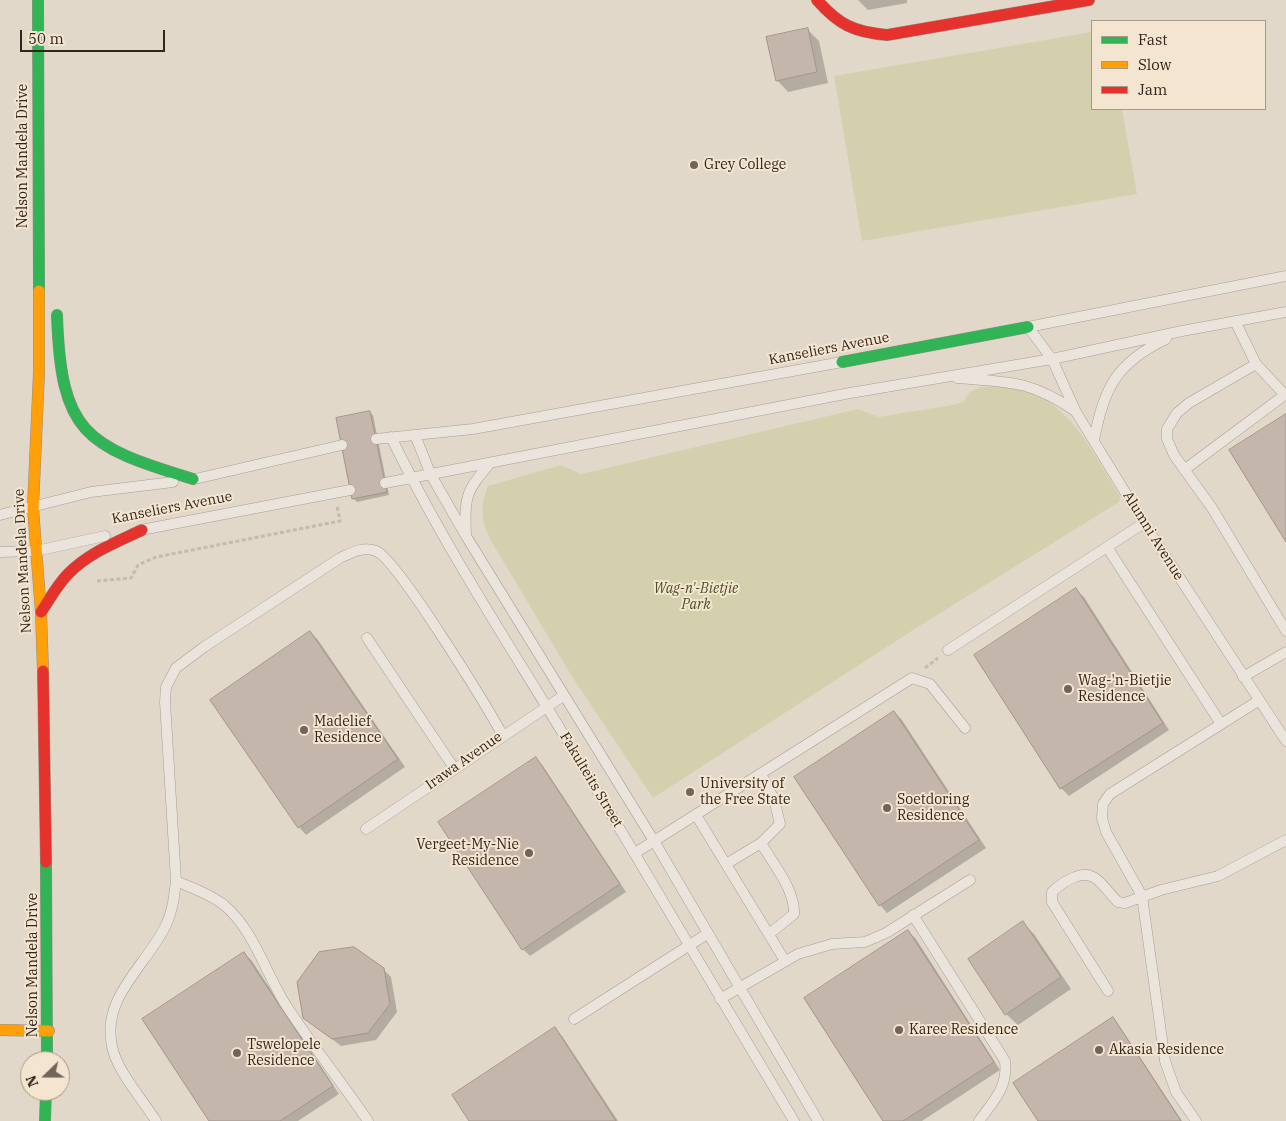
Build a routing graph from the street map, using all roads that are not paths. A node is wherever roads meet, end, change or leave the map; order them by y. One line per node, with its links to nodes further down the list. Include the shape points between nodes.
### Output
1 (38, 0): 4 (main road, Nelson Mandela Drive)
2 (817, 0): 3 (main road, via 839,24 861,33 888,35)
3 (1089, 0)
4 (38, 162): 5 (main road); 30 (main road, Nelson Mandela Drive, via 39,372)
5 (52, 192)
6 (1286, 276): 10 (lane, Kanseliers Avenue)
7 (57, 307): 27 (main road, via 57,346 62,383 80,426 98,443 117,453 143,465)
8 (1286, 312): 9 (lane)
9 (1235, 321): 11 (lane); 14 (lane)
10 (1028, 326): 12 (lane, Alumni Avenue); 13 (main road, Kanseliers Avenue)
11 (1182, 331): 12 (lane); 21 (lane, via 1142,350 1129,361 1105,398)
12 (1052, 359): 15 (lane); 17 (lane, Alumni Avenue)
13 (842, 362): 18 (lane, Kanseliers Avenue, via 473,429)
14 (1256, 364): 16 (lane); 24 (lane, via 1177,413 1167,429 1167,438)
15 (938, 377): 17 (lane, via 1032,386); 23 (lane)
16 (1285, 394): 24 (lane)
17 (1076, 412): 21 (lane, Alumni Avenue)
18 (415, 435): 19 (lane, Kanseliers Avenue); 25 (lane, Fakulteits Street)
19 (391, 437): 20 (lane, Kanseliers Avenue); 26 (lane, Fakulteits Street)
20 (376, 439)
21 (1094, 440): 32 (lane, Alumni Avenue)
22 (342, 445): 27 (lane, Kanseliers Avenue)
23 (490, 463): 25 (lane); 34 (lane, via 467,495)
24 (1184, 470): 39 (lane, via 1212,508)
25 (432, 475): 26 (lane); 34 (lane, Fakulteits Street)
26 (412, 478): 28 (lane); 46 (lane, Fakulteits Street, via 482,603)
27 (193, 479): 30 (lane, Kanseliers Avenue, via 90,492)
28 (385, 483)
29 (350, 490): 33 (lane, Kanseliers Avenue)
30 (33, 508): 31 (lane, Kanseliers Avenue); 36 (main road, Nelson Mandela Drive)
31 (0, 515)
32 (1144, 523): 35 (lane); 43 (lane, Alumni Avenue)
33 (142, 530): 36 (lane, Kanseliers Avenue); 38 (main road, via 74,568)
34 (466, 536): 44 (lane, Fakulteits Street)
35 (1107, 547): 41 (lane); 47 (lane)
36 (36, 551): 37 (lane, Kanseliers Avenue); 38 (main road, Nelson Mandela Drive)
37 (0, 552)
38 (41, 612): 73 (main road, Nelson Mandela Drive)
39 (1286, 631)
40 (367, 638): 51 (lane)
41 (948, 650)
42 (1286, 652): 43 (lane)
43 (1243, 677): 45 (lane, Alumni Avenue)
44 (563, 696): 46 (lane, Irawa Avenue); 56 (lane, Fakulteits Street)
45 (1258, 701): 47 (lane); 50 (lane, Alumni Avenue)
46 (546, 706): 49 (lane, Irawa Avenue); 58 (lane, Fakulteits Street)
47 (1221, 724): 62 (lane, via 1110,794 1103,804 1106,832)
48 (965, 728): 52 (lane, via 930,684 912,678)
49 (502, 734): 51 (lane, Irawa Avenue); 61 (lane, via 421,605 388,560 377,551 362,549 340,558 197,652 176,668 166,687)
50 (1286, 742)
51 (454, 768): 54 (lane, Irawa Avenue)
52 (761, 774): 53 (lane); 57 (lane, via 774,799 780,824)
53 (696, 814): 56 (lane); 59 (lane)
54 (366, 829)
55 (1286, 840): 62 (lane, via 1218,876)
56 (654, 841): 58 (lane); 64 (lane, Fakulteits Street)
57 (761, 843): 59 (lane); 65 (lane, via 791,892 794,905 794,914)
58 (635, 853): 66 (lane, Fakulteits Street)
59 (726, 864): 65 (lane)
60 (970, 880): 63 (lane)
61 (176, 881): 77 (lane, via 166,925 115,1004 110,1023 112,1047 123,1071); 78 (lane, via 224,905 240,923 308,1038)
62 (1142, 896): 69 (lane, via 1118,902 1095,878 1084,873 1060,884 1052,892 1052,902); 82 (lane, via 1165,1061 1176,1092)
63 (913, 915): 67 (lane, via 865,942 816,947); 81 (lane, via 1005,1061 1007,1076 1003,1087)
64 (707, 934): 66 (lane); 68 (lane, Fakulteits Street)
65 (769, 934): 67 (lane)
66 (690, 945): 70 (lane, Fakulteits Street); 71 (lane)
67 (785, 961): 68 (lane)
68 (739, 988): 70 (lane); 80 (lane, Fakulteits Street)
69 (1108, 991)
70 (720, 999): 79 (lane, Fakulteits Street)
71 (574, 1019)
72 (0, 1030): 73 (main road)
73 (49, 1031): 74 (main road, Nelson Mandela Drive)
74 (48, 1051)
75 (46, 1101): 76 (main road)
76 (45, 1121)
77 (156, 1121)
78 (368, 1121)
79 (794, 1121)
80 (818, 1121)
81 (979, 1121)
82 (1196, 1121)

